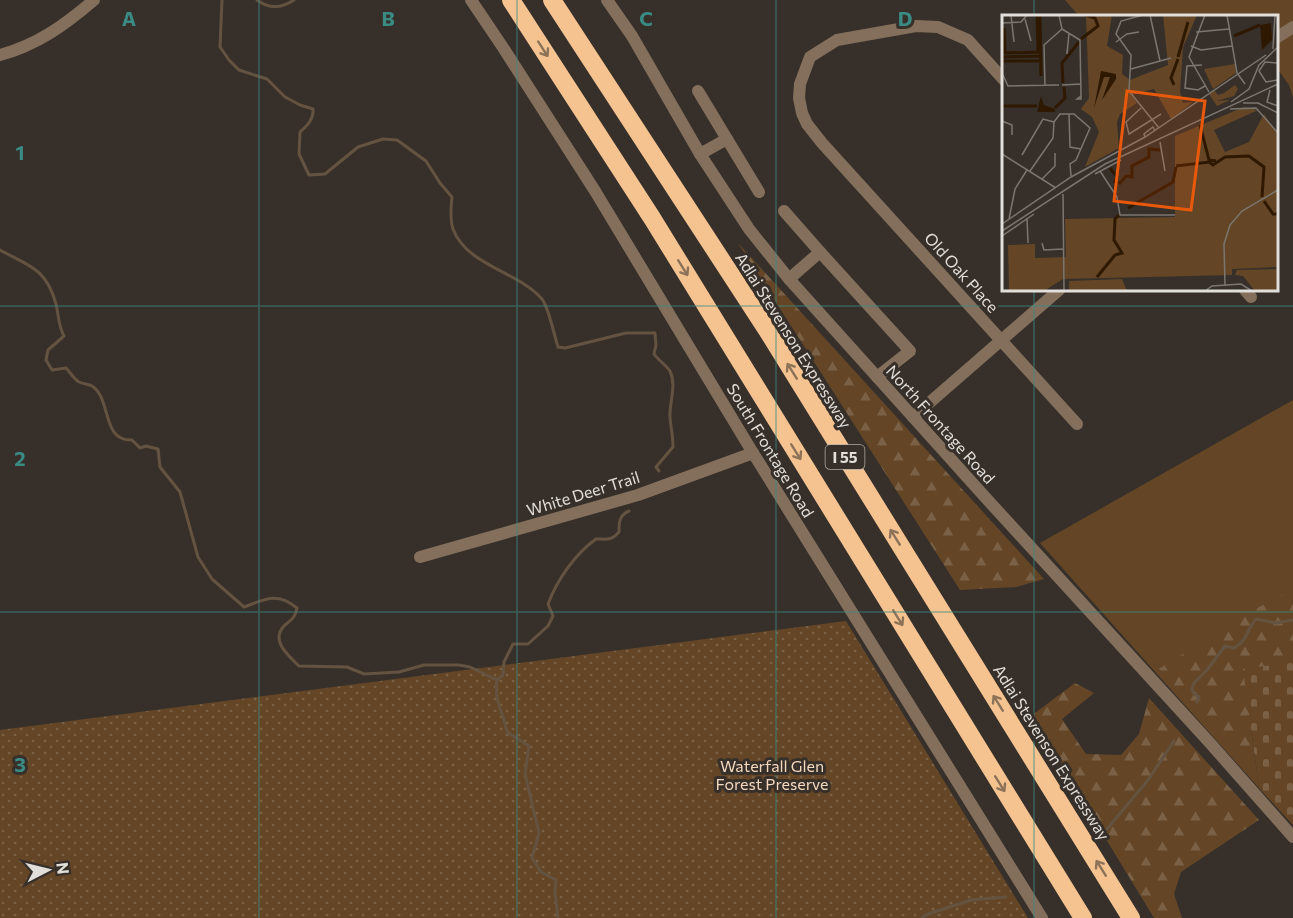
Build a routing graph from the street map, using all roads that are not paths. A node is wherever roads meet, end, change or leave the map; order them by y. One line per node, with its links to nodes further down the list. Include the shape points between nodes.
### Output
1 (94, 0): 8 (street, via 50,34)
2 (471, 0): 22 (street, South Frontage Road, via 595,191)
3 (511, 0): 26 (highway, I 55, one-way to 26, via 652,218)
4 (552, 0): 27 (highway, Adlai Stevenson Expressway / I 55, one-way to 4, via 767,330)
5 (606, 0): 12 (street, North Frontage Road, via 632,36)
6 (1293, 27): 7 (street)
7 (1278, 37)
8 (0, 55)
9 (1002, 78): 18 (street, Old Oak Place, via 968,40 938,27 916,26 837,40 810,57 799,98 807,124 822,143)
10 (698, 90): 11 (street)
11 (727, 139): 12 (street); 13 (street)
12 (700, 154): 16 (street, North Frontage Road, via 749,230)
13 (759, 192)
14 (784, 211): 15 (street)
15 (820, 252): 16 (street); 19 (street, via 910,351)
16 (789, 279): 19 (street, North Frontage Road)
17 (1058, 291): 18 (street)
18 (1002, 340): 20 (street); 21 (street, Old Oak Place)
19 (877, 377): 20 (street, North Frontage Road)
20 (913, 417): 24 (street, North Frontage Road)
21 (1077, 424)
22 (753, 453): 23 (street, White Deer Trail, via 638,495); 25 (street, South Frontage Road)
23 (420, 557)
24 (1293, 837)
25 (1042, 918)
26 (1083, 918)
27 (1131, 918)

